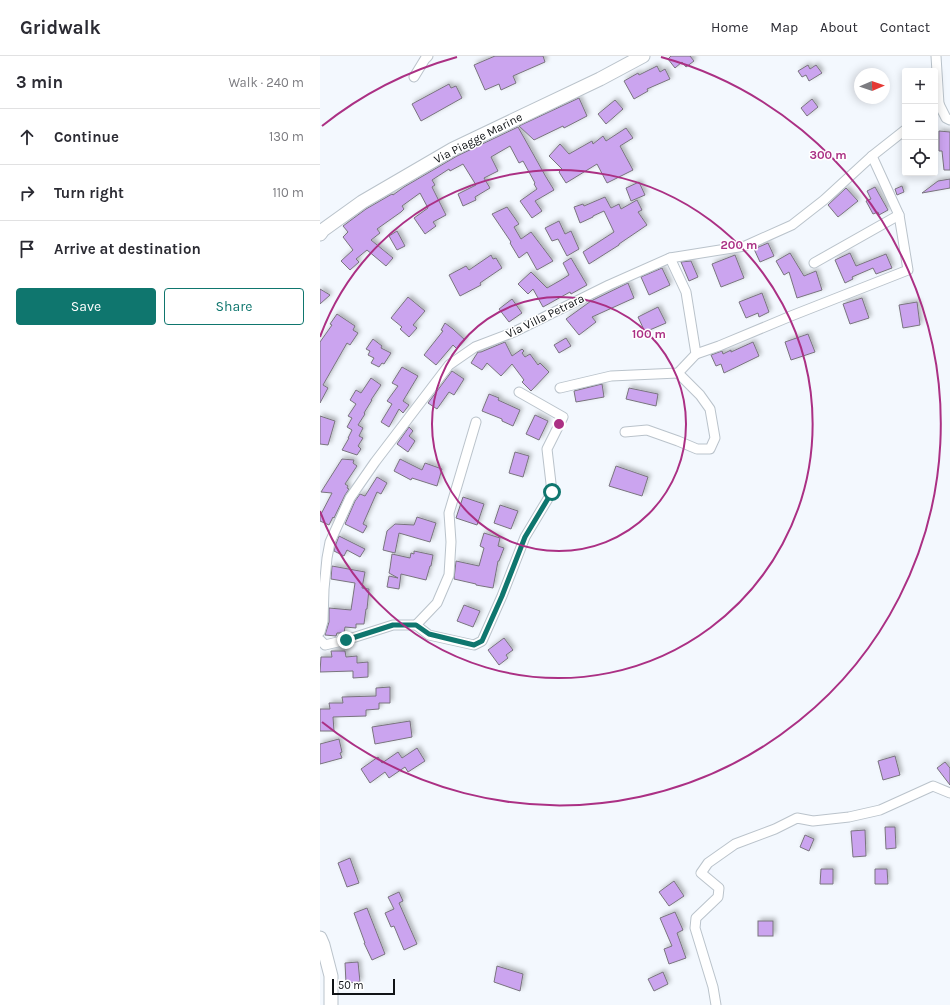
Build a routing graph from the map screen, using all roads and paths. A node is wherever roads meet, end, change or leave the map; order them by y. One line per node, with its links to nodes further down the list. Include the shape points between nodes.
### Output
1 (428, 56): 4 (street)
2 (643, 56): 11 (street, Via Piagge Marine, via 595,82 453,149 362,202)
3 (936, 56): 5 (street)
4 (414, 77)
5 (937, 104)
6 (938, 107): 7 (street)
7 (950, 120)
8 (902, 132): 9 (street, Via Villa Petrara)
9 (872, 156): 10 (street); 12 (street, Via Villa Petrara, via 792,225 745,246)
10 (899, 215): 13 (street); 14 (street, via 908,270)
11 (321, 232)
12 (670, 258): 14 (street, via 686,292); 21 (street, Via Villa Petrara, via 609,284 514,332 475,347 449,365 350,498 330,542)
13 (814, 263)
14 (696, 354): 15 (street)
15 (678, 373): 16 (street, via 611,376); 19 (street, via 710,409 715,438 710,449 697,449 647,430)
16 (560, 388)
17 (519, 392): 20 (street, via 563,417 547,449 552,492 525,537 482,641 474,645 429,634)
18 (476, 422): 20 (street, via 449,513 449,575 437,603)
19 (625, 432)
20 (416, 625): 22 (street, via 393,625 325,645)
21 (320, 632)
22 (320, 640)
23 (950, 793): 26 (street, via 933,786 880,810 813,821 797,818 735,844 708,863 701,873 719,888 718,897 696,918 695,928)
24 (320, 938): 25 (street, via 330,976)
25 (331, 1005)
26 (716, 1005)

